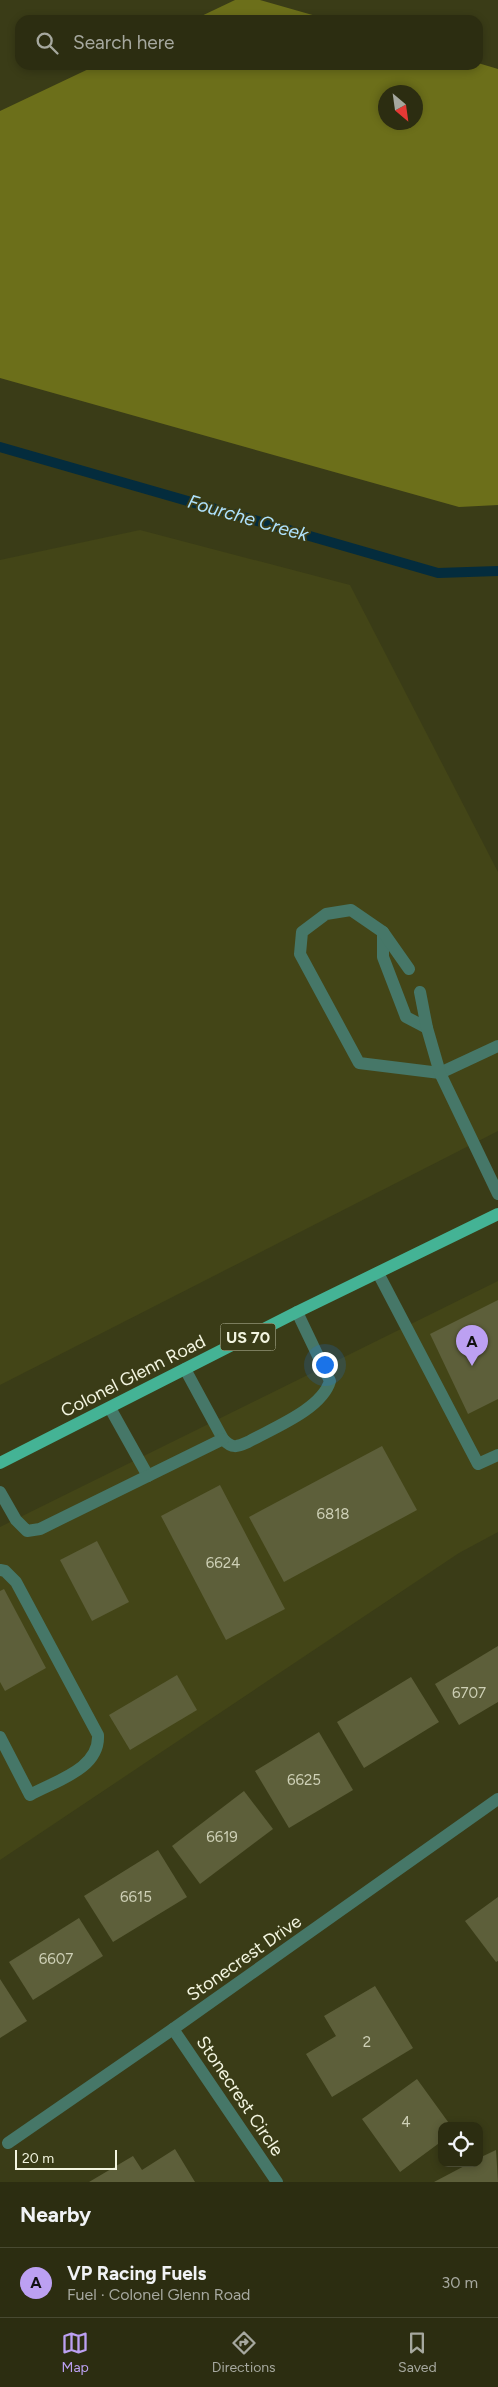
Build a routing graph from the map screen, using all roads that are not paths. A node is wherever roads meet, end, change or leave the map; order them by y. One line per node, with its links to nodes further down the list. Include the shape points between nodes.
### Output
1 (383, 932): 2 (street); 4 (street, via 383,957 406,1017); 6 (street, via 351,910 326,914 302,932 300,954 359,1063)
2 (409, 969)
3 (420, 992): 4 (street)
4 (427, 1028): 6 (street)
5 (498, 1046): 6 (street)
6 (440, 1074): 7 (street)
7 (498, 1194)
8 (498, 1214): 9 (main road, Colonel Glenn Road / US 70)
9 (378, 1273): 10 (main road, Colonel Glenn Road / US 70); 14 (street, via 478,1464)
10 (297, 1312): 11 (main road, Colonel Glenn Road / US 70); 13 (street, via 330,1381 328,1389 316,1404 248,1442 237,1447 229,1446)
11 (185, 1369): 12 (main road, Colonel Glenn Road / US 70); 13 (street)
12 (110, 1408): 15 (main road, Colonel Glenn Road / US 70); 16 (street)
13 (223, 1439): 16 (street)
14 (498, 1454)
15 (0, 1463)
16 (148, 1476): 17 (street, via 40,1529 27,1531 16,1520)
17 (0, 1492)
18 (0, 1570): 19 (street, via 16,1582 98,1735 99,1745 85,1765 30,1795)
19 (0, 1736)
20 (498, 1798): 21 (street, Stonecrest Drive)
21 (173, 2029): 22 (street, Stonecrest Drive); 23 (street, Stonecrest Circle)
22 (8, 2143)
23 (277, 2182)

